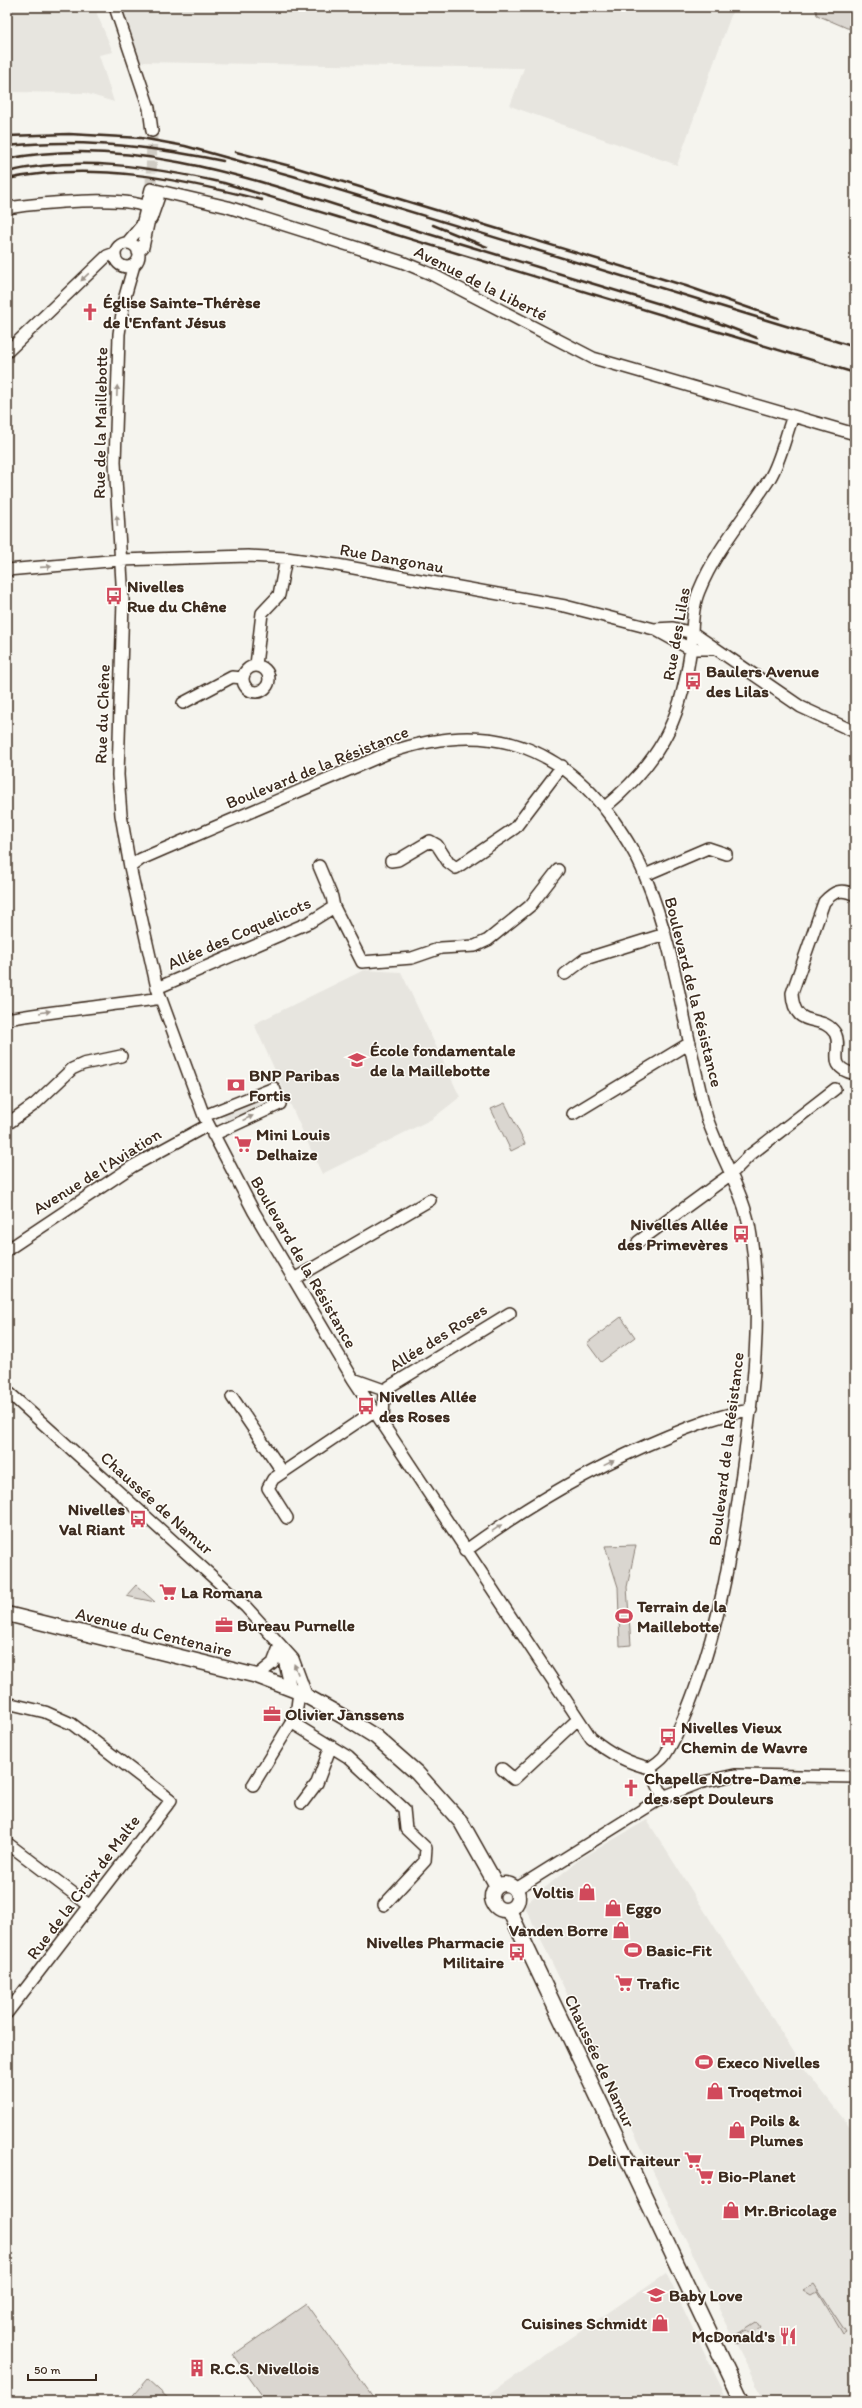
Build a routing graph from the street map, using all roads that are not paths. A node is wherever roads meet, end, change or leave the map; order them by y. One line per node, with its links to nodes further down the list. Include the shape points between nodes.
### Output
1 (115, 7): 2 (street, via 149,108)
2 (152, 131)
3 (151, 189): 4 (street); 6 (street, via 158,199); 12 (street, Avenue de la Liberté, via 228,207 402,262 431,274 593,358)
4 (147, 207): 5 (street, via 140,203 81,201); 6 (street, via 151,210); 7 (street, via 142,225)
5 (7, 208)
6 (147, 232): 9 (street, via 143,247)
7 (127, 243): 8 (street); 9 (street)
8 (115, 252): 10 (street, via 116,260 121,265); 11 (street, one-way to 11)
9 (138, 252): 10 (street)
10 (134, 264): 15 (street, Rue de la Maillebotte, one-way to 10, via 115,462 119,334 124,300)
11 (7, 352)
12 (793, 416): 13 (street, Avenue de la Liberté); 18 (street, Rue des Lilas, via 771,477 714,560 701,586 694,613)
13 (855, 434)
14 (286, 558): 15 (street, Rue Dangonau, via 248,556); 17 (street, Rue Dangonau, via 565,606); 21 (street, via 279,595 262,613)
15 (120, 560): 16 (street, Rue Dangonau, one-way to 15); 30 (street, Rue du Chêne, via 123,600 118,788)
16 (7, 570)
17 (654, 629): 18 (street, Rue Dangonau, via 673,628); 19 (street, Rue Dangonau)
18 (693, 633): 19 (street, Rue des Lilas); 20 (street)
19 (690, 649): 20 (street); 26 (street, Rue des Lilas, via 682,696 662,745 635,781)
20 (714, 649): 24 (street, via 801,707)
21 (256, 665): 22 (street, via 248,670); 22 (street, via 264,668 269,677 264,690 255,693 247,690 242,682)
22 (243, 678): 23 (street, via 232,677)
23 (183, 703)
24 (855, 732)
25 (562, 766): 26 (street, Boulevard de la Résistance, via 582,783); 28 (street, via 515,828 456,868 448,862 437,845 430,841 398,860); 30 (street, Boulevard de la Résistance, via 535,751 501,741 456,739 424,743 381,756 164,849)
26 (604, 808): 32 (street, Boulevard de la Résistance, via 624,836)
27 (726, 854): 32 (street, via 708,848)
28 (391, 861)
29 (319, 866): 34 (street, Allée des Coquelicots)
30 (130, 867): 37 (street, Boulevard de la Résistance)
31 (558, 870): 34 (street, Allée des Coquelicots, via 530,906 488,940 475,946 441,948 412,958 362,962)
32 (645, 875): 35 (street, Boulevard de la Résistance)
33 (855, 894): 41 (street, via 840,890 832,893 824,902 792,993 793,1007 797,1012 803,1017 830,1027 835,1033 838,1063 844,1071)
34 (334, 907): 37 (street, Allée des Coquelicots, via 310,922)
35 (665, 934): 36 (street, via 585,959); 39 (street, Boulevard de la Résistance)
36 (565, 974)
37 (159, 993): 38 (street, Allée des Coquelicots, one-way to 37, via 58,1010 140,1002); 45 (street, Boulevard de la Résistance)
38 (7, 1020)
39 (690, 1043): 43 (street); 46 (street, Boulevard de la Résistance, via 707,1118)
40 (121, 1056): 44 (street, via 83,1064 72,1069 36,1104)
41 (855, 1074)
42 (836, 1089): 46 (street, via 750,1155)
43 (573, 1114)
44 (7, 1124)
45 (208, 1125): 45 (street, one-way to 45, via 280,1104 274,1088); 49 (street, Avenue de l'Aviation, via 133,1166); 50 (street, Boulevard de la Résistance, via 228,1166)
46 (731, 1174): 48 (street); 57 (street, Boulevard de la Résistance, via 746,1207 754,1254 756,1329)
47 (430, 1200): 50 (street)
48 (638, 1242)
49 (7, 1250)
50 (294, 1279): 52 (street, Boulevard de la Résistance)
51 (510, 1313): 53 (street, Allée des Roses)
52 (353, 1379): 53 (street, Allée des Roses); 56 (street, Boulevard de la Résistance)
53 (384, 1390): 58 (street, Allée des Roses)
54 (7, 1391): 63 (street, Chaussée de Namur, via 246,1607)
55 (232, 1397): 59 (street)
56 (374, 1410): 58 (street, Boulevard de la Résistance); 59 (street)
57 (751, 1410): 61 (street, one-way to 57, via 526,1509 609,1462 699,1423 733,1412); 70 (street, Boulevard de la Résistance, via 726,1577 708,1652 665,1756)
58 (383, 1424): 61 (street, Boulevard de la Résistance)
59 (282, 1471): 60 (street, via 268,1488)
60 (287, 1518)
61 (465, 1551): 67 (street, Boulevard de la Résistance)
62 (7, 1614): 64 (main road, Avenue du Centenaire)
63 (281, 1644): 64 (street, via 273,1663); 65 (street); 65 (street, Chaussée de Namur, one-way to 63, via 293,1659)
64 (257, 1676): 65 (main road, Avenue du Centenaire)
65 (299, 1692): 68 (street, via 296,1715); 77 (main road, Avenue du Centenaire, via 376,1737 417,1773 461,1822)
66 (7, 1703): 80 (street, Rue de la Croix de Malte, via 45,1712 72,1724 170,1800)
67 (577, 1720): 70 (street, Boulevard de la Résistance, via 591,1738 607,1751 634,1765); 71 (street, via 514,1779)
68 (291, 1722): 69 (street); 73 (street)
69 (331, 1746): 75 (street, via 317,1783); 79 (street, via 348,1757 404,1809 406,1829 426,1848 425,1861)
70 (650, 1768): 74 (street)
71 (502, 1769)
72 (855, 1777): 74 (street, via 735,1775 699,1783)
73 (253, 1785)
74 (663, 1797): 78 (street)
75 (302, 1803)
76 (7, 1843): 80 (street)
77 (497, 1886): 78 (main road, via 510,1884); 81 (main road, via 491,1897 493,1904 503,1910)
78 (516, 1889): 81 (main road, via 518,1901)
79 (384, 1905)
80 (90, 1906): 82 (street, Rue de la Croix de Malte)
81 (509, 1910): 83 (main road, Chaussée de Namur)
82 (7, 2014)
83 (742, 2401)

